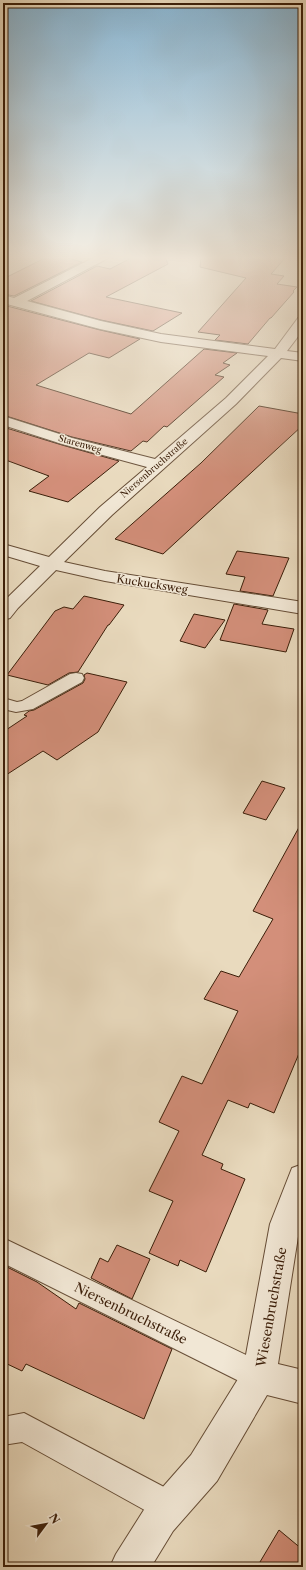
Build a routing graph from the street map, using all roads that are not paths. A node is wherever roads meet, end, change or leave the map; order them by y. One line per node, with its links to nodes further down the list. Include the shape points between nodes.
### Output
1 (125, 330): 3 (street, via 161,338)
2 (296, 330): 3 (street, Niersenbruchstraße)
3 (278, 354): 4 (street); 6 (street, Niersenbruchstraße, via 232,401)
4 (303, 357)
5 (3, 420): 6 (street, Starenweg, via 68,441)
6 (159, 465): 8 (street, Niersenbruchstraße, via 106,510)
7 (3, 549): 8 (street, Kuckucksweg)
8 (52, 564): 9 (street, Kuckucksweg, via 105,576); 10 (street, Niersenbruchstraße)
9 (303, 608)
10 (3, 614)
11 (76, 678): 12 (lane, via 27,705 16,707)
12 (3, 703)
13 (303, 1178): 15 (street, Wiesenbruchstraße, via 285,1224)
14 (3, 1250): 15 (lane, Niersenbruchstraße)
15 (259, 1376): 16 (street); 18 (street, Wiesenbruchstraße, via 204,1468)
16 (303, 1387)
17 (3, 1431): 18 (lane, via 24,1428)
18 (170, 1507): 19 (street, Wiesenbruchstraße, via 160,1518)
19 (129, 1567)

